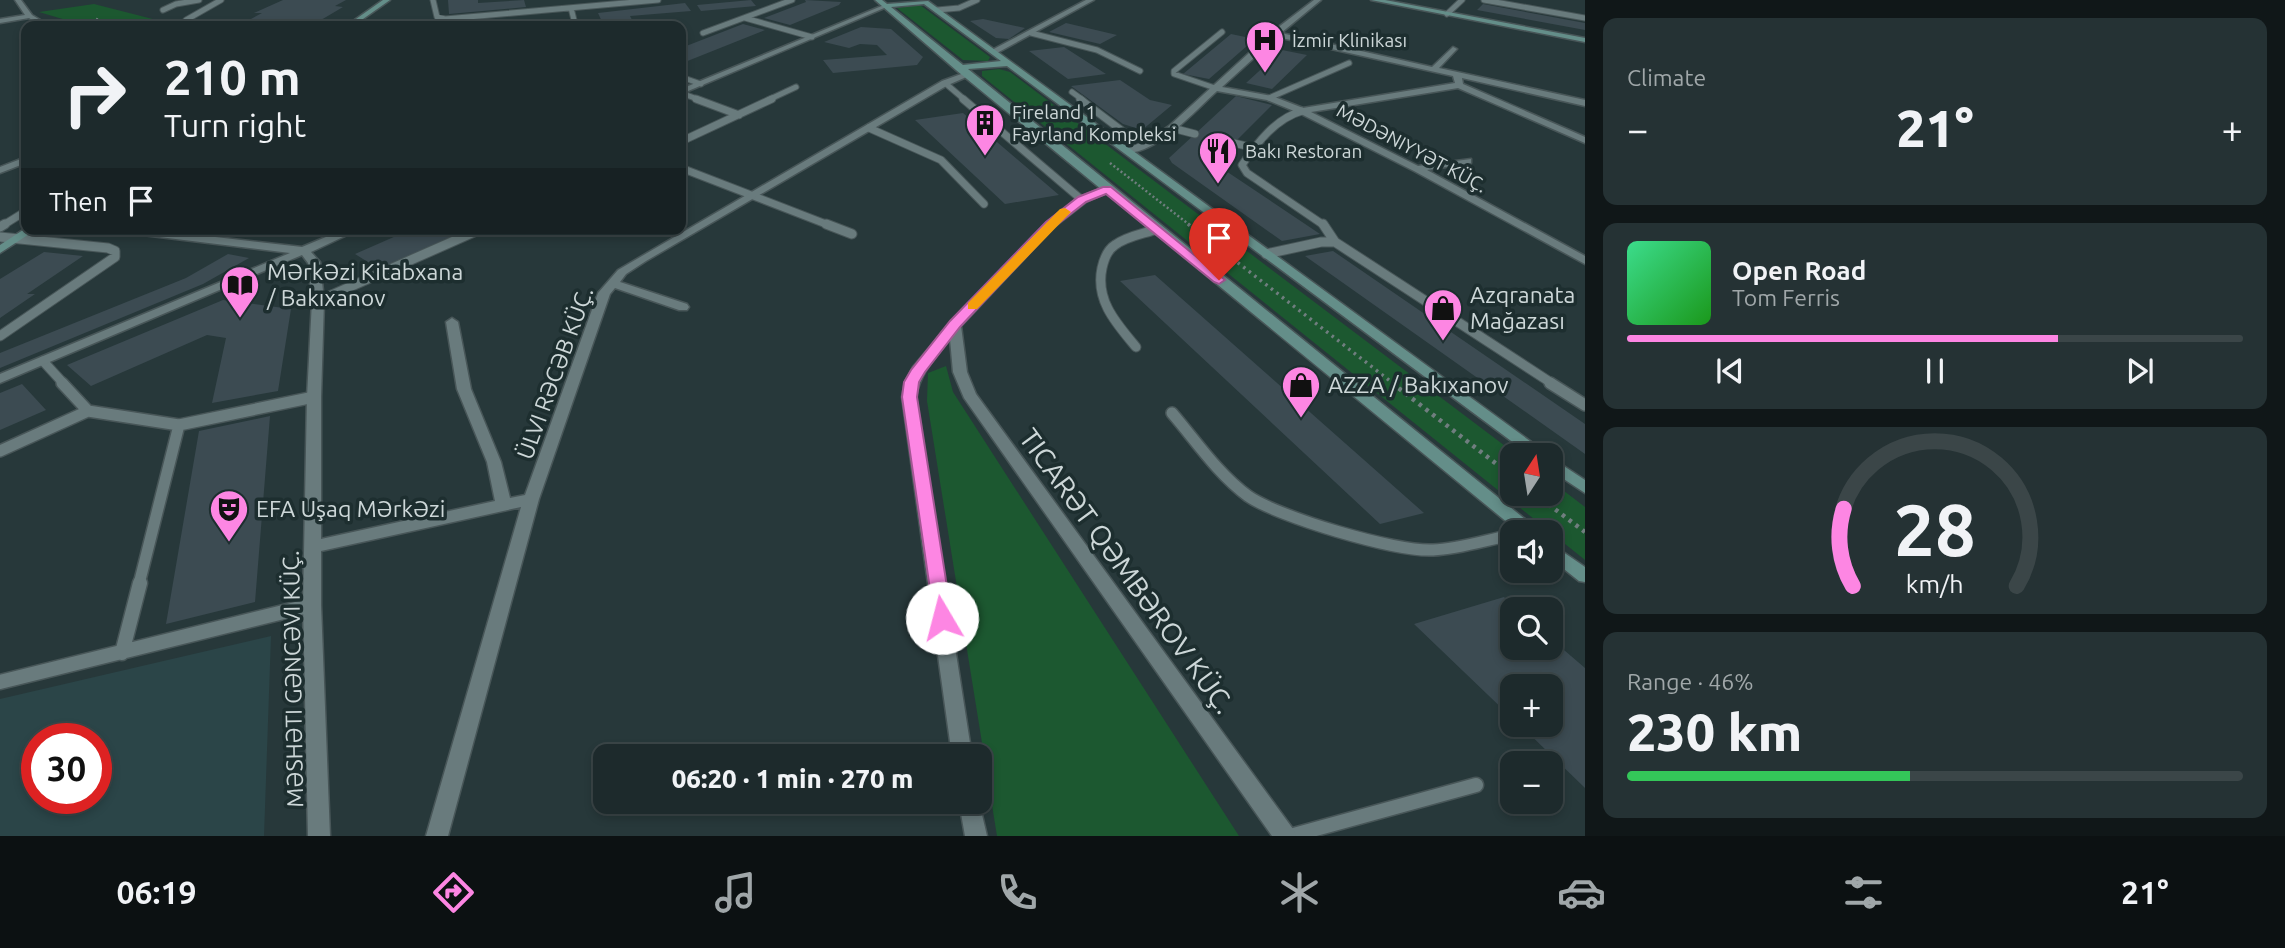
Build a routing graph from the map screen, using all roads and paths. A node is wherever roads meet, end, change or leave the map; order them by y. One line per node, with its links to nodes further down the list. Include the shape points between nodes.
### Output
1 (18, 0): 24 (street)
2 (199, 0): 20 (lane)
3 (221, 0): 28 (lane)
4 (387, 0): 32 (main road)
5 (433, 0): 18 (lane, via 436,17 445,19)
6 (658, 0): 16 (lane)
7 (792, 0): 26 (lane)
8 (977, 0): 21 (lane)
9 (1090, 0): 36 (street)
10 (1318, 0): 37 (street)
11 (1374, 0): 23 (main road)
12 (1462, 0): 23 (lane)
13 (1484, 0): 19 (lane)
14 (1539, 0): 19 (lane)
15 (924, 1): 17 (main road); 21 (main road)
16 (592, 3): 18 (lane)
17 (882, 3): 38 (street); 45 (main road)
18 (571, 8): 33 (lane)
19 (1531, 9): 25 (lane)
20 (163, 10)
21 (937, 10): 41 (main road)
22 (1585, 10): 25 (lane)
23 (1447, 14): 39 (main road)
24 (30, 16): 29 (street); 30 (street)
25 (1582, 17)
26 (745, 18): 35 (lane); 38 (lane)
27 (96, 19): 31 (path)
28 (186, 20)
29 (0, 21)
30 (38, 21)
31 (104, 21)
32 (356, 21)
33 (574, 21)
34 (1222, 32): 52 (lane, via 1174,71 1179,77)
35 (703, 33)
36 (1031, 33): 41 (street); 46 (lane, via 1097,50)
37 (1275, 34): 44 (street); 52 (street)
38 (812, 37): 50 (street)
39 (1585, 40)
40 (1453, 49): 44 (street)
41 (994, 51): 42 (main road)
42 (1009, 63): 45 (main road); 64 (main road)
43 (1349, 63): 56 (lane)
44 (1433, 70): 48 (street)
45 (963, 71): 49 (street, ÜLVI RƏCƏB KÜÇ.); 75 (main road)
46 (1140, 71)
47 (686, 79): 50 (lane)
48 (1458, 80): 57 (street); 58 (street); 65 (street)
49 (945, 83): 60 (street, ÜLVI RƏCƏB KÜÇ.); 77 (lane)
50 (701, 84): 53 (street)
51 (796, 87): 59 (lane)
52 (1215, 88): 56 (street, MƏDƏNIYYƏT KÜÇ.); 61 (street)
53 (686, 90)
54 (1072, 92): 64 (lane, via 1125,133)
55 (686, 94): 59 (lane)
56 (1269, 98): 58 (street, MƏDƏNIYYƏT KÜÇ.)
57 (1585, 103)
58 (1303, 111): 67 (lane, via 1286,115); 72 (street, MƏDƏNIYYƏT KÜÇ.)
59 (739, 115): 63 (lane)
60 (869, 128): 76 (street, ÜLVI RƏCƏB KÜÇ.); 78 (lane, via 940,160)
61 (1172, 128): 62 (lane); 68 (street)
62 (1195, 134)
63 (686, 139)
64 (1113, 140): 68 (main road)
65 (1585, 140)
66 (1234, 144): 67 (lane)
67 (1254, 148): 91 (lane, via 1242,165 1247,173 1324,225)
68 (1128, 151): 94 (main road)
69 (1468, 161): 72 (street)
70 (21, 162): 73 (street)
71 (1110, 163): 112 (path)
72 (1417, 169): 95 (street, MƏDƏNIYYƏT KÜÇ.)
73 (0, 170)
74 (686, 170): 76 (lane)
75 (1107, 189): 77 (street); 81 (main road)
76 (753, 197): 82 (street, ÜLVI RƏCƏB KÜÇ.); 83 (lane)
77 (1082, 200): 100 (street, via 1050,225)
78 (984, 204)
79 (21, 214): 80 (lane)
80 (0, 227)
81 (1157, 229): 102 (lane, via 1116,244 1102,263 1101,299); 118 (main road)
82 (686, 234)
83 (852, 234)
84 (24, 235): 90 (main road)
85 (169, 235): 93 (street)
86 (341, 235): 93 (street)
87 (467, 235): 97 (lane)
88 (685, 235): 96 (street, ÜLVI RƏCƏB KÜÇ., via 642,259)
89 (0, 237): 90 (lane)
90 (18, 239): 92 (main road); 101 (lane, via 115,251 114,257)
91 (1335, 242): 94 (lane); 106 (lane)
92 (0, 250)
93 (304, 251): 97 (street, MƏSHƏTI GƏNCƏVI KÜÇ., via 314,262); 103 (street)
94 (1266, 254): 110 (main road)
95 (1585, 261)
96 (612, 283): 98 (street); 115 (street, ÜLVI RƏCƏB KÜÇ., via 599,303)
97 (318, 300): 105 (street, MƏSHƏTI GƏNCƏVI KÜÇ.)
98 (683, 307)
99 (452, 322): 116 (street, via 464,388 494,462)
100 (955, 324): 127 (street, via 919,370 909,397); 133 (street, TICARƏT QƏMBƏROV KÜÇ., via 960,372 969,395)
101 (0, 336)
102 (1136, 347)
103 (43, 361): 104 (street); 107 (lane)
104 (0, 379)
105 (314, 397): 109 (lane); 121 (street, MƏSHƏTI GƏNCƏVI KÜÇ.)
106 (1585, 405)
107 (88, 411): 109 (lane); 111 (lane)
108 (1172, 413): 120 (lane, via 1233,484 1261,504 1412,550)
109 (179, 425): 125 (lane)
110 (1524, 443)
111 (0, 451)
112 (1500, 467)
113 (1563, 472): 114 (main road)
114 (1585, 488)
115 (531, 499): 116 (street); 131 (street, ÜLVI RƏCƏB KÜÇ.)
116 (504, 505): 121 (street)
117 (1551, 506): 119 (path)
118 (1514, 520)
119 (1585, 532)
120 (1500, 537)
121 (314, 546): 124 (street, MƏSHƏTI GƏNCƏVI KÜÇ.)
122 (1563, 558): 123 (main road)
123 (1585, 576)
124 (312, 605): 125 (lane); 130 (street, MƏSHƏTI GƏNCƏVI KÜÇ.)
125 (122, 653): 126 (lane)
126 (0, 682)
127 (960, 744)
128 (1476, 785): 134 (lane)
129 (971, 814): 132 (street)
130 (319, 836)
131 (437, 836)
132 (976, 836)
133 (1284, 836)
134 (1290, 836)

